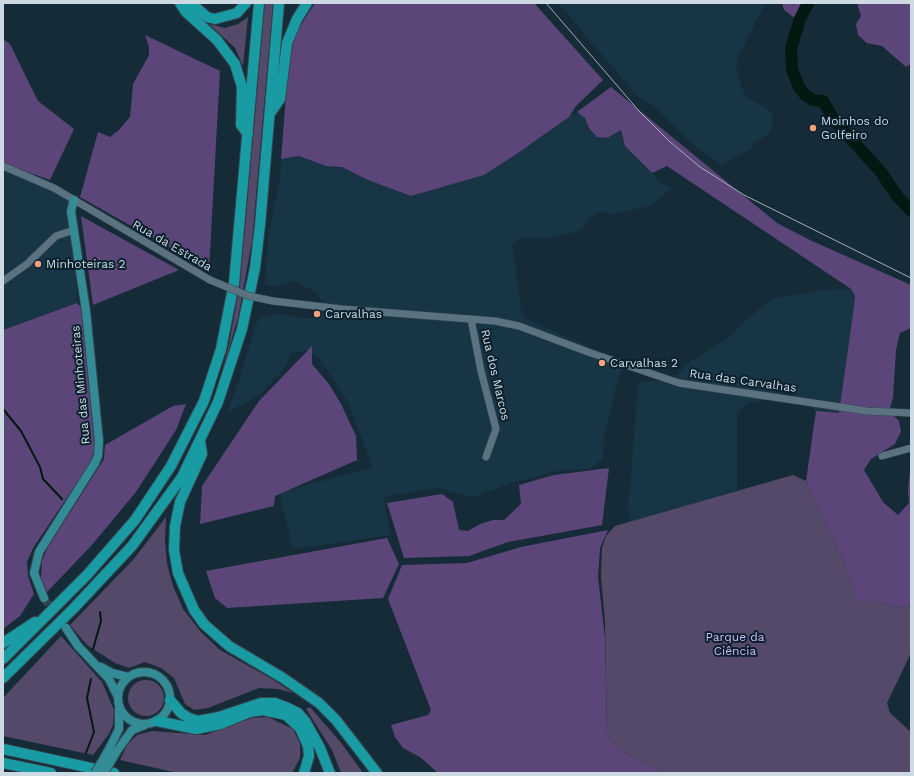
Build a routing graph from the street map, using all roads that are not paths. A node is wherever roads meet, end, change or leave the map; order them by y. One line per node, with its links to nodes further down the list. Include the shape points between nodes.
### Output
1 (180, 3): 8 (highway, via 186,12 217,40 235,64 242,87 241,125)
2 (190, 3): 3 (highway, via 206,17 215,19 237,13)
3 (246, 3)
4 (258, 3): 8 (highway)
5 (279, 3): 7 (highway)
6 (307, 3): 7 (highway, via 287,43 280,99)
7 (270, 114): 16 (highway, via 257,250 247,308 226,380)
8 (248, 134): 21 (highway, via 231,302 221,349 204,401 183,445 152,497 118,541)
9 (3, 166): 10 (street, Rua da Estrada, via 54,188)
10 (74, 200): 11 (main road, Rua das Minhoteiras, via 71,211); 13 (street, Rua da Estrada, bridge, via 210,280 249,296)
11 (74, 230): 12 (street, via 56,236 27,264); 20 (main road, Rua das Minhoteiras, via 86,311 99,441 98,456 39,552 34,573)
12 (3, 281)
13 (342, 309): 14 (street, Rua das Carvalhas)
14 (471, 319): 15 (street, Rua das Carvalhas, via 519,326 678,383 867,411); 19 (street, Rua dos Marcos, via 480,371 496,429)
15 (911, 413)
16 (200, 441): 27 (highway, via 182,477 132,546 73,610); 41 (highway, via 202,454 180,502 174,550 178,573 194,610 204,624 229,646 319,703 336,720)
17 (911, 448): 18 (street)
18 (882, 456)
19 (486, 457)
20 (44, 598)
21 (48, 614): 23 (highway); 24 (highway)
22 (66, 628): 25 (main road, via 78,646)
23 (3, 643)
24 (3, 659)
25 (96, 664): 26 (main road, via 112,673); 29 (main road, via 108,679)
26 (128, 677): 28 (main road, via 144,672 156,676 166,684); 29 (main road, via 119,690)
27 (3, 678)
28 (170, 700): 30 (main road, via 166,712); 40 (highway, via 189,718 198,721 261,703 275,703 288,708 298,714 309,727)
29 (118, 701): 31 (main road, via 126,717 138,724); 33 (main road, via 119,729)
30 (157, 721): 31 (main road); 39 (highway, via 196,729 221,724 250,712 263,710 286,715 300,728 308,746 309,756)
31 (146, 724): 33 (main road, via 132,730)
32 (3, 749): 38 (highway)
33 (113, 750): 36 (main road, bridge); 37 (main road, bridge)
34 (3, 763): 35 (highway)
35 (51, 773)
36 (95, 773)
37 (104, 773)
38 (114, 773)
39 (304, 773)
40 (330, 773)
41 (377, 773)

